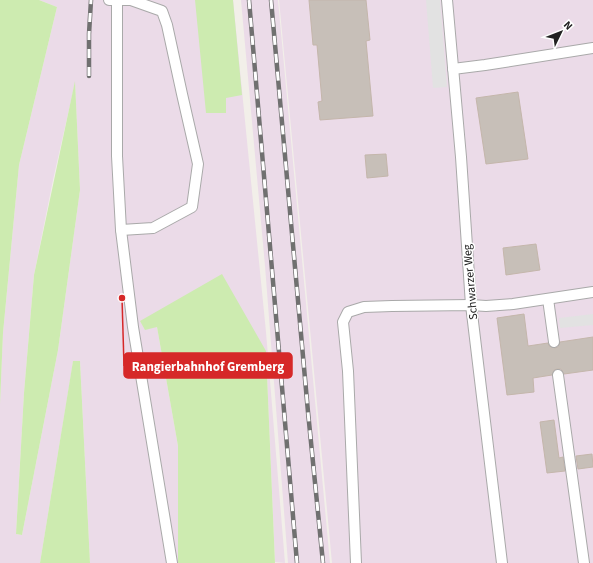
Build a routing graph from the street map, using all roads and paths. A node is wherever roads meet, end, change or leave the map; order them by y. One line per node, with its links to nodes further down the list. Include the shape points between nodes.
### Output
1 (113, 0): 5 (lane); 5 (lane, via 131,0 162,11 168,25 198,164 192,207 153,228)
2 (447, 0): 4 (lane, Schwarzer Weg)
3 (593, 48): 4 (lane)
4 (453, 69): 8 (lane, Schwarzer Weg)
5 (121, 230): 11 (lane, via 133,327)
6 (593, 292): 7 (lane)
7 (548, 299): 8 (lane, via 513,304); 9 (lane)
8 (471, 305): 12 (lane, via 364,307 348,312 343,322 348,371); 13 (lane, Schwarzer Weg)
9 (554, 342)
10 (558, 375): 14 (lane)
11 (172, 563)
12 (356, 563)
13 (502, 563)
14 (584, 563)

